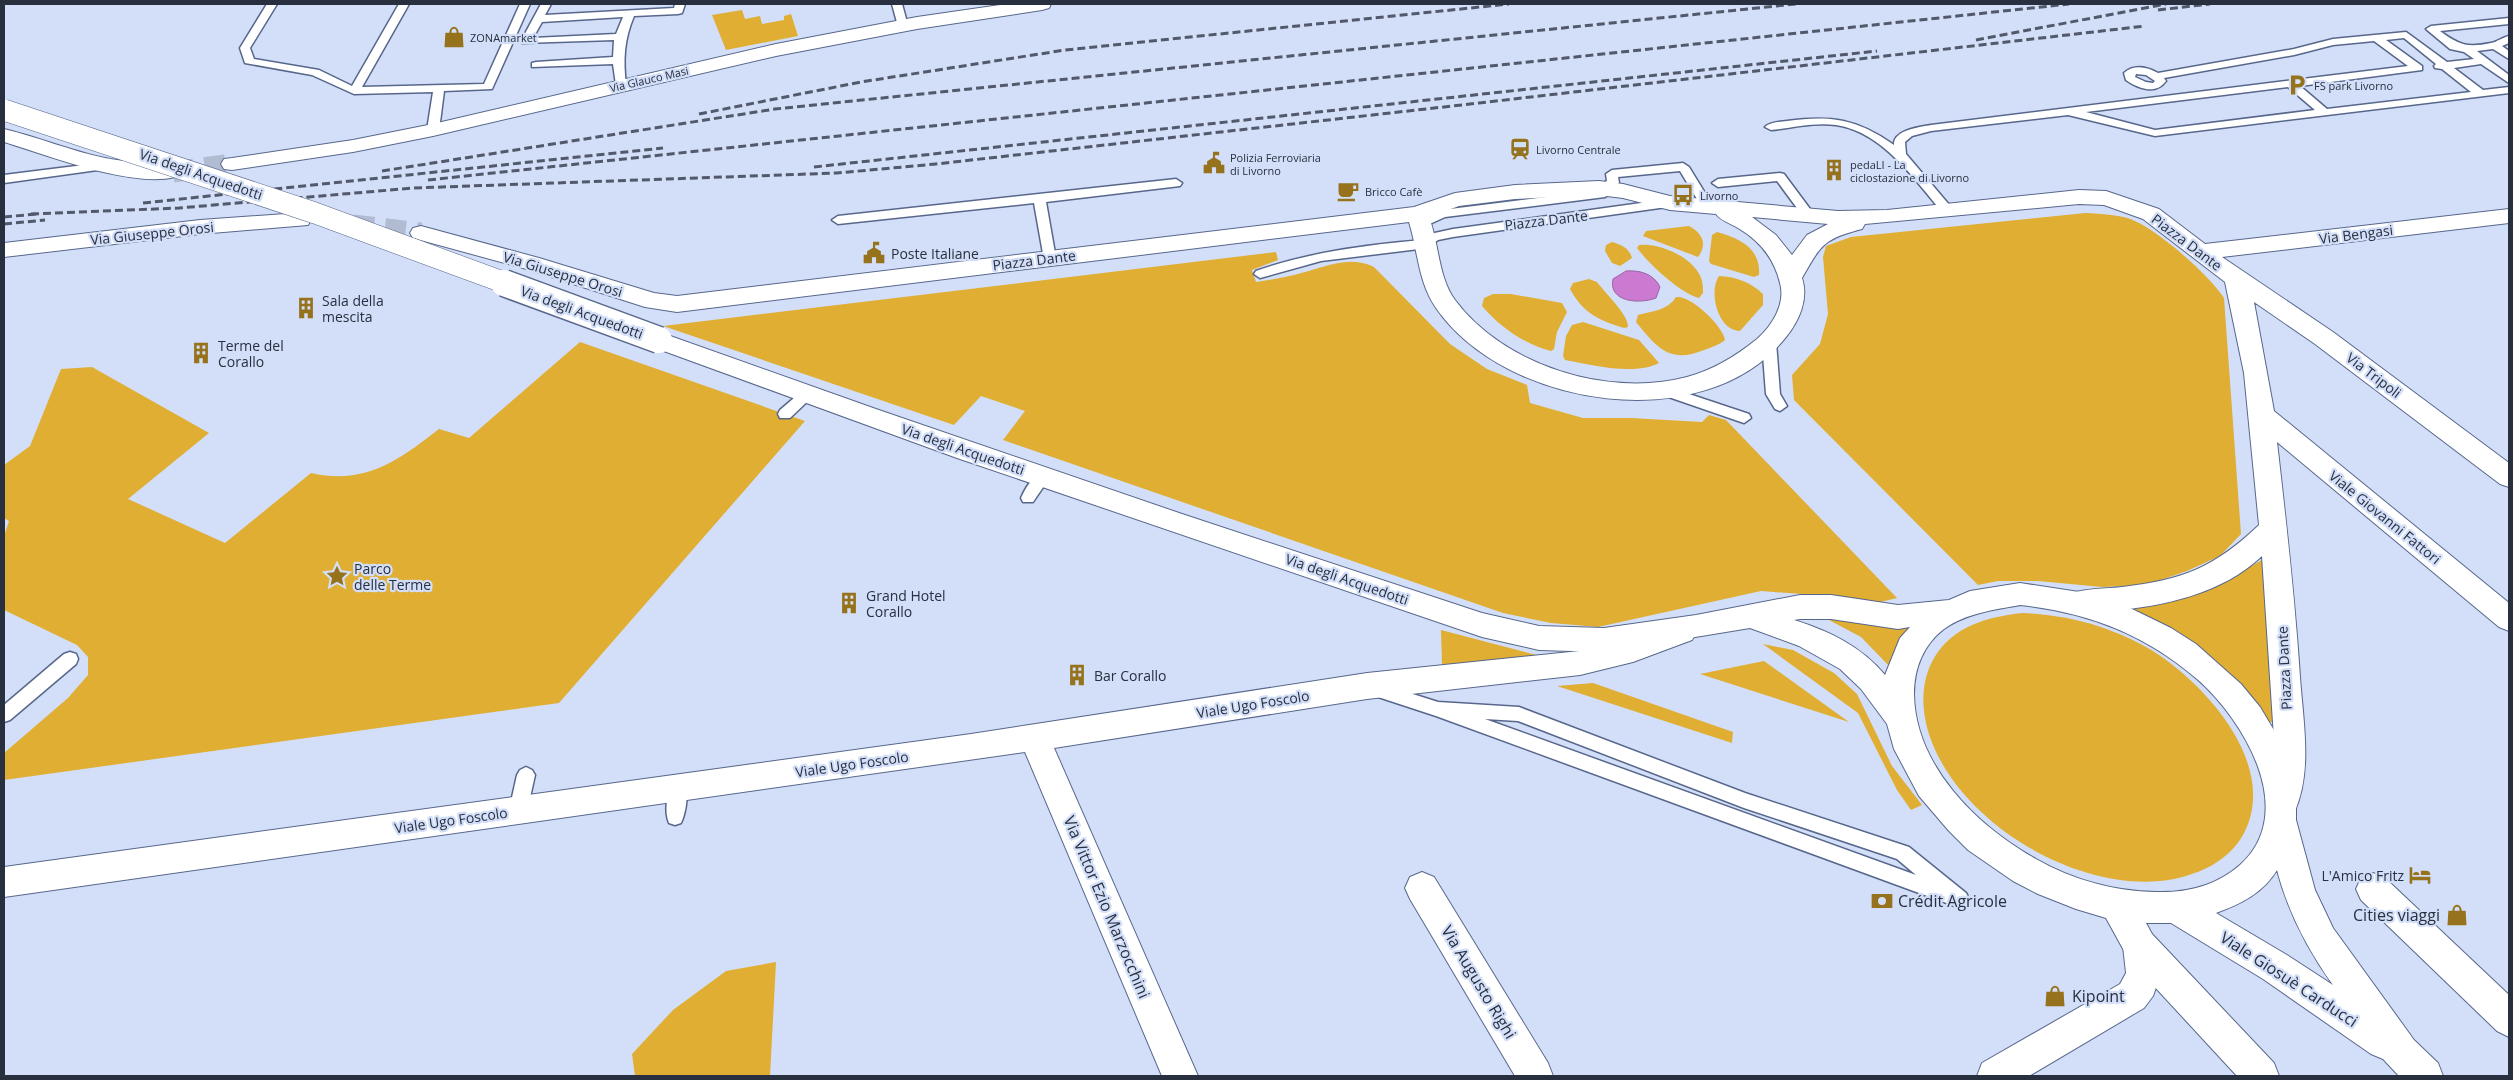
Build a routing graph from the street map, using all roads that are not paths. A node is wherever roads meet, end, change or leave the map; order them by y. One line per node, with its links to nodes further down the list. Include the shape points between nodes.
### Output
1 (272, 4): 29 (lane, via 244,48 249,61 315,72)
2 (404, 4): 29 (lane)
3 (525, 4): 27 (lane, via 488,87)
4 (546, 4): 9 (lane)
5 (680, 4): 8 (lane, via 678,11)
6 (897, 4): 11 (lane)
7 (1042, 4): 11 (street, Via Glauco Masi)
8 (630, 13): 9 (lane); 12 (lane)
9 (538, 19): 12 (lane, via 526,41)
10 (2509, 21): 16 (lane, via 2431,29 2454,47)
11 (903, 26): 26 (street, Via Glauco Masi, via 776,50)
12 (620, 37): 18 (lane)
13 (2376, 38): 21 (lane, via 2406,35); 22 (lane); 23 (lane, via 2334,42)
14 (2509, 38): 15 (lane)
15 (2495, 46): 16 (lane); 17 (lane)
16 (2467, 49): 19 (lane)
17 (2509, 56)
18 (618, 60): 20 (lane); 26 (lane)
19 (2484, 61): 21 (lane); 24 (lane)
20 (536, 65)
21 (2445, 66): 22 (lane); 30 (lane)
22 (2418, 68): 25 (lane)
23 (2157, 76)
24 (2509, 80)
25 (2290, 84): 32 (lane); 33 (lane)
26 (621, 86): 35 (street, Via Glauco Masi)
27 (439, 88): 29 (lane); 35 (lane)
28 (2509, 90): 30 (lane)
29 (354, 91)
30 (2481, 94): 33 (lane)
31 (4, 110): 67 (street, Via degli Acquedotti, bridge, via 315,213)
32 (2071, 112): 33 (lane, via 2155,133); 37 (lane, via 1931,128 1908,134 1899,141)
33 (2324, 112)
34 (1771, 127): 37 (lane, via 1827,121 1854,127)
35 (432, 130): 38 (street, Via Glauco Masi)
36 (4, 135): 40 (street, Via degli Acquedotti)
37 (1900, 155): 50 (lane)
38 (258, 160): 39 (street, Via degli Acquedotti)
39 (232, 164)
40 (108, 166): 41 (street, Via degli Acquedotti); 42 (lane)
41 (167, 172)
42 (4, 179)
43 (1176, 183): 47 (lane)
44 (1718, 183): 51 (lane, via 1780,177)
45 (1599, 188): 46 (street, Piazza Dante); 49 (lane, via 1613,183 1612,174 1683,167); 56 (street, Piazza Dante, via 1515,192 1455,200)
46 (1624, 191): 48 (street, Piazza Dante); 56 (lane, Piazza Dante, via 1442,214)
47 (1039, 199): 55 (lane); 60 (lane)
48 (1670, 203): 49 (street, Piazza Dante); 56 (lane, Piazza Dante, via 1434,237)
49 (1707, 206): 51 (street, Piazza Dante); 62 (street, Piazza Dante, via 1761,232 1777,248)
50 (1947, 210): 53 (street, Piazza Dante); 59 (street, Piazza Dante, via 2079,196 2106,198 2151,214)
51 (1809, 216): 53 (street, Piazza Dante)
52 (2509, 216): 59 (street, Via Bengasi)
53 (1888, 217): 62 (street, Piazza Dante, via 1824,233 1809,244)
54 (300, 220): 58 (street, Via Giuseppe Orosi, via 190,228)
55 (838, 220)
56 (1422, 229): 60 (street, Piazza Dante, via 1392,217); 61 (lane); 66 (street, Piazza Dante, via 1430,275 1446,304 1461,323 1496,352 1533,371 1578,383 1630,391)
57 (421, 233): 64 (street, Via Giuseppe Orosi, via 652,302)
58 (4, 250)
59 (2202, 252): 63 (street, Piazza Dante)
60 (1050, 258): 64 (street, Piazza Dante)
61 (1260, 274)
62 (1792, 276): 65 (street, Piazza Dante, via 1789,315)
63 (2236, 279): 70 (street, Piazza Dante, via 2246,314); 72 (street, Via Tripoli, via 2324,338)
64 (677, 304)
65 (1769, 342): 66 (street, Piazza Dante, via 1719,375 1695,384); 68 (lane, via 1773,394)
66 (1662, 390): 71 (lane, Piazza Dante)
67 (806, 395): 69 (lane); 78 (street, Via degli Acquedotti, via 1036,488 1521,635 1604,640)
68 (1780, 406)
69 (785, 414)
70 (2262, 415): 73 (street, Piazza Dante); 77 (street, Viale Giovanni Fattori)
71 (1744, 418)
72 (2509, 477)
73 (2273, 528): 74 (street, via 2239,559 2194,584 2172,592); 87 (street, Piazza Dante, via 2290,772)
74 (2079, 602): 75 (street, via 2041,596 1999,596); 87 (street, via 2112,613 2163,638 2188,655 2230,694 2262,739 2273,762)
75 (1947, 611): 76 (street, Via degli Acquedotti, via 1898,617 1816,606); 83 (street, via 1916,636 1906,653 1899,672)
76 (1749, 616): 78 (street, Via degli Acquedotti); 83 (street, via 1810,637 1844,655 1862,670)
77 (2509, 619)
78 (1696, 627): 80 (street, Viale Ugo Foscolo, via 1633,650 1588,661)
79 (70, 659): 82 (lane)
80 (1367, 686): 81 (lane); 84 (street, Viale Ugo Foscolo)
81 (1438, 709): 81 (lane, via 1662,790 1960,899 1903,853 1744,800 1519,714)
82 (4, 715)
83 (1898, 715): 91 (street, Piazza Dante, via 1913,758 1925,780 1960,822 1982,841 2006,859 2053,884)
84 (1034, 738): 86 (street, Viale Ugo Foscolo, via 677,802); 96 (street, Via Vittor Ezio Marzocchini)
85 (526, 775): 86 (lane)
86 (518, 811): 88 (street, Viale Ugo Foscolo)
87 (2281, 815): 92 (street, Piazza Dante, via 2275,844 2264,864 2248,880 2203,903); 95 (street, Viale Giosuè Carducci, via 2299,891 2321,940)
88 (4, 882)
89 (1422, 888): 97 (street, Via Augusto Righi)
90 (2373, 890): 94 (street)
91 (2117, 904): 92 (street, Piazza Dante); 93 (street)
92 (2175, 907): 95 (street, Viale Giosuè Carducci, via 2275,967)
93 (2140, 946): 98 (street, via 2145,976 2132,996); 99 (street)
94 (2509, 1019)
95 (2413, 1065)
96 (1180, 1076)
97 (1536, 1076)
98 (1995, 1076)
99 (2261, 1076)

